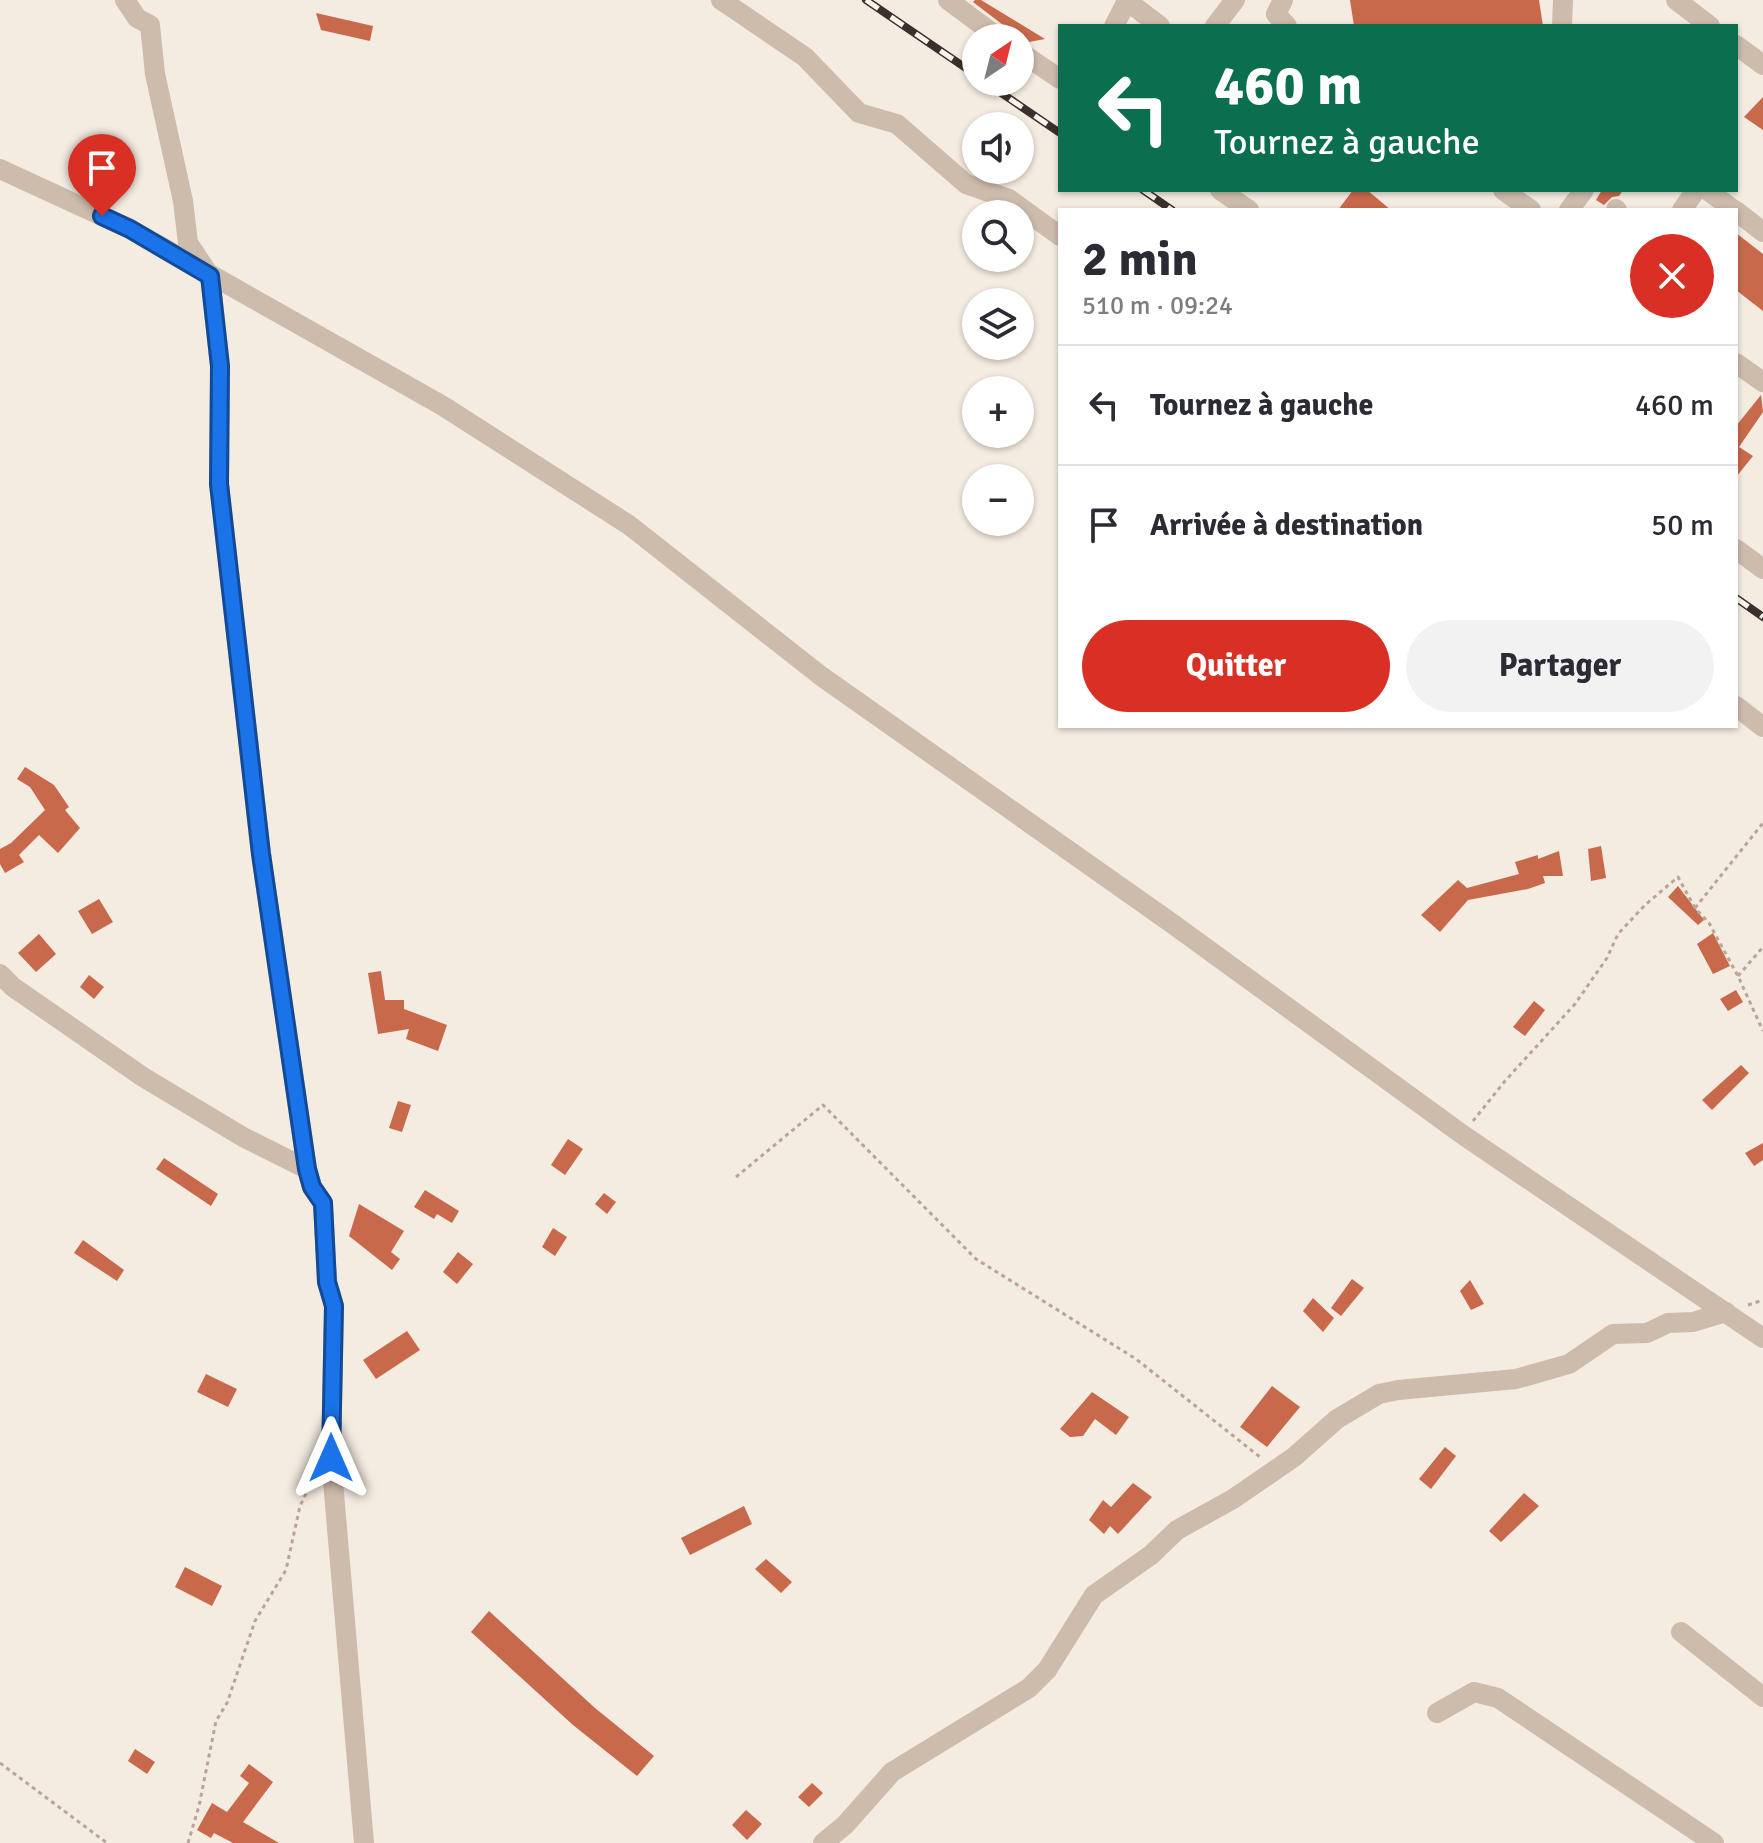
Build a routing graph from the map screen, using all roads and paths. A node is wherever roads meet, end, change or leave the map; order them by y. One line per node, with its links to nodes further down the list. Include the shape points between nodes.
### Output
1 (125, 0): 30 (street, via 137,18 150,25 188,243)
2 (721, 0): 29 (street, via 805,57 859,113 897,124 966,184 1009,199)
3 (948, 0): 9 (street)
4 (1235, 0): 12 (street)
5 (1283, 0): 13 (street, via 1276,14)
6 (1563, 0): 14 (street)
7 (1126, 1): 10 (street); 11 (street)
8 (1679, 1): 15 (street)
9 (980, 24)
10 (1115, 24)
11 (1157, 24)
12 (1217, 24)
13 (1285, 24)
14 (1562, 24)
15 (1708, 24)
16 (1738, 46): 18 (street)
17 (1034, 61): 19 (street)
18 (1763, 65)
19 (1058, 78)
20 (0, 169): 30 (street, via 130,229)
21 (1223, 192): 24 (street)
22 (1506, 192): 25 (street)
23 (1710, 192): 26 (street)
24 (1246, 208)
25 (1528, 208)
26 (1731, 208)
27 (1738, 213): 28 (street)
28 (1763, 232)
29 (1058, 235)
30 (210, 276): 43 (street, via 443,406 629,525 821,676); 44 (street, via 220,366 219,484 261,854)
31 (1738, 364): 32 (street)
32 (1762, 377)
33 (1738, 550): 34 (street)
34 (1763, 569)
35 (1738, 708): 36 (street)
36 (1763, 727)
37 (1763, 823): 38 (path)
38 (1695, 908): 41 (path); 43 (path, via 1678,877 1645,905 1618,934 1575,1004)
39 (1763, 947): 41 (path)
40 (0, 974): 44 (street, via 143,1077)
41 (1738, 976): 42 (path)
42 (1763, 1031)
43 (1463, 1135): 46 (street)
44 (307, 1169): 48 (street, via 323,1203 327,1282 334,1306)
45 (736, 1177): 49 (path, via 823,1105 976,1259 1136,1359)
46 (1726, 1312): 47 (street); 49 (street, via 1668,1323 1647,1333 1613,1334 1569,1364 1516,1379 1379,1394 1337,1419)
47 (1763, 1338)
48 (331, 1458): 55 (path, via 300,1506 286,1570 255,1621 216,1721); 56 (street)
49 (1276, 1469): 57 (street, via 1177,1530 1094,1595 1047,1670 1029,1688 892,1772)
50 (1681, 1632): 51 (street)
51 (1763, 1697)
52 (1437, 1713): 58 (street, via 1474,1692 1498,1698)
53 (0, 1763): 54 (path)
54 (107, 1843)
55 (188, 1843)
56 (364, 1843)
57 (823, 1843)
58 (1714, 1843)

